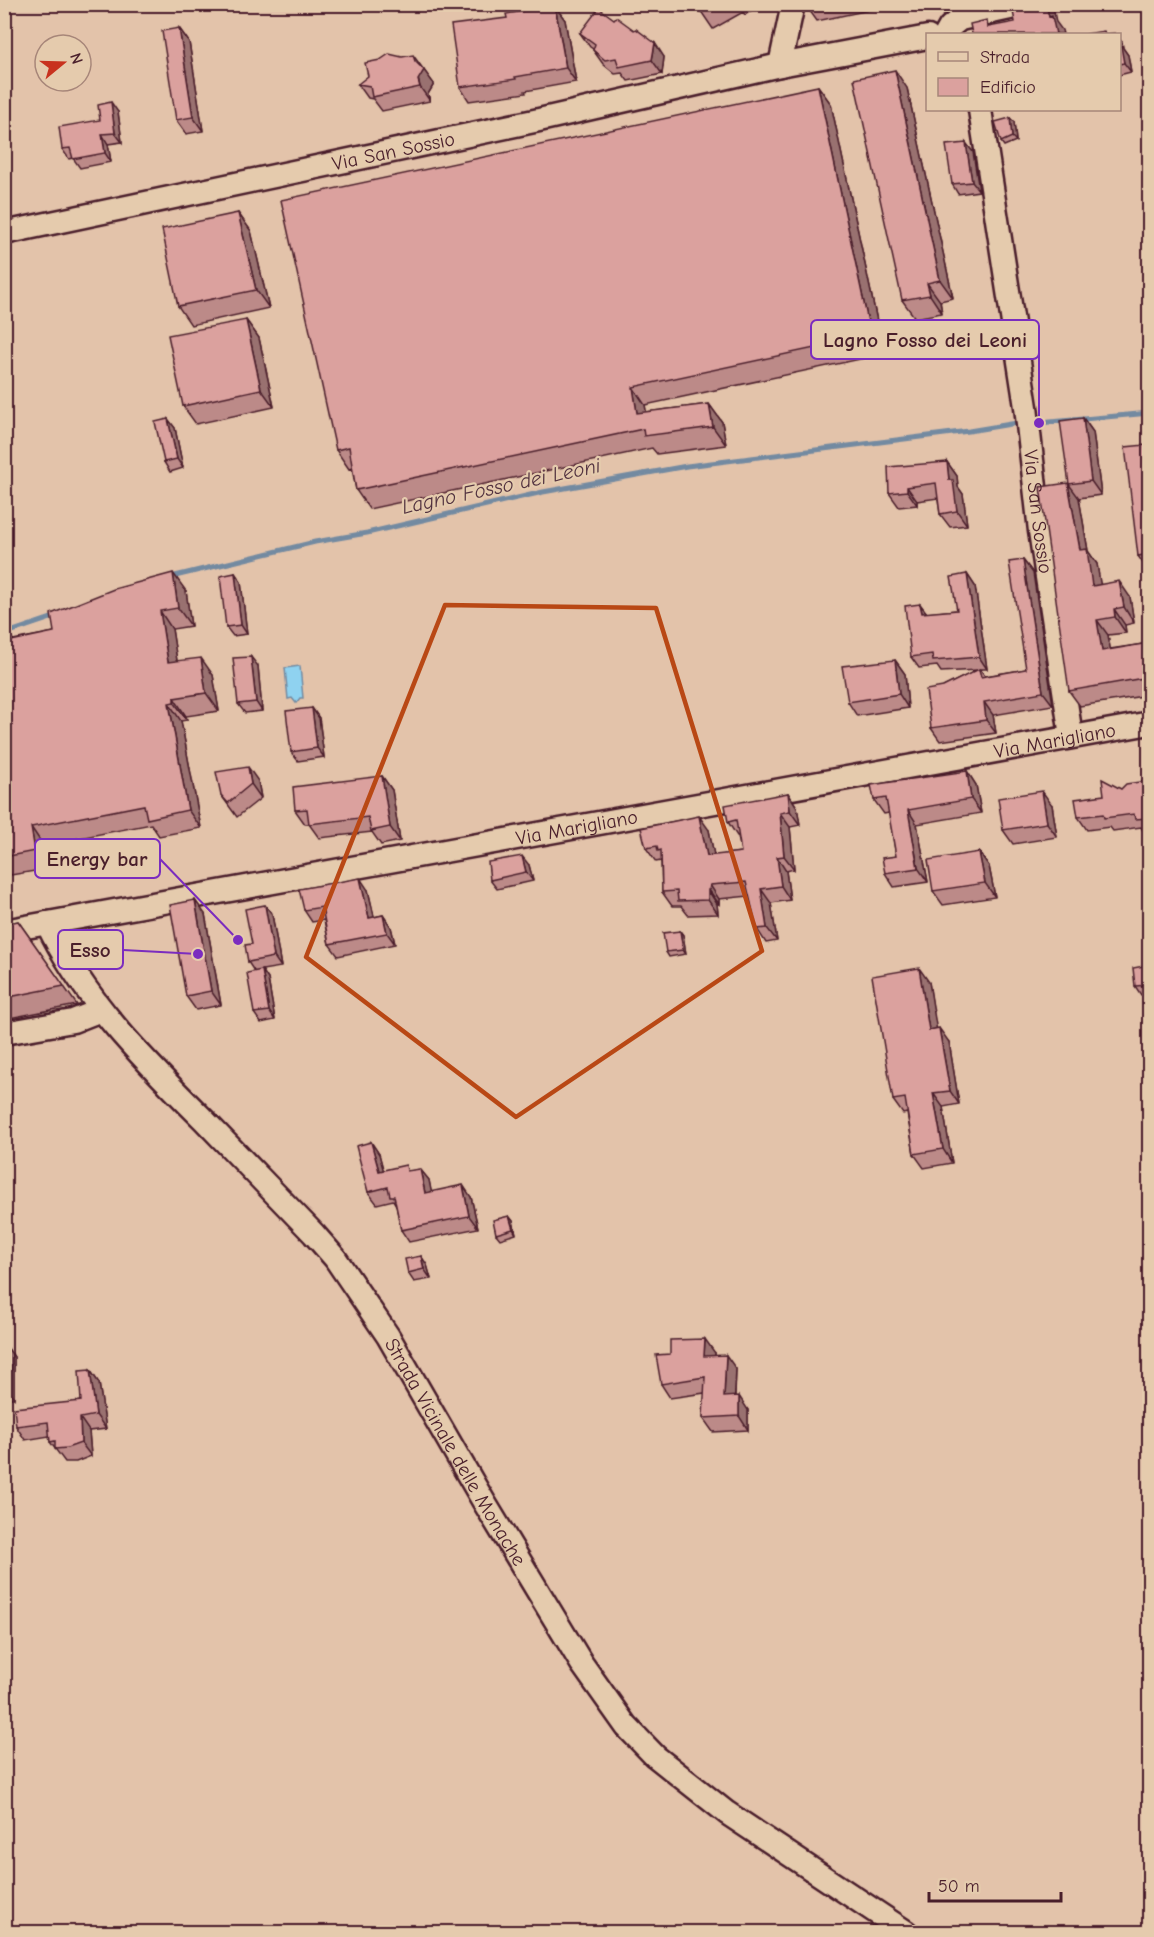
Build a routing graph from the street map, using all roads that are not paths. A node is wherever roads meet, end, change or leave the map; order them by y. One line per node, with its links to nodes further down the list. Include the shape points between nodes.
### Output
1 (793, 4): 5 (street)
2 (1028, 4): 3 (street, via 960,19)
3 (947, 33)
4 (926, 37): 5 (street, Via San Sossio)
5 (780, 65): 7 (street, Via San Sossio)
6 (980, 111): 9 (street, Via San Sossio)
7 (4, 233)
8 (1149, 723): 9 (street, Via Marigliano)
9 (1071, 736): 10 (street, Via Marigliano)
10 (47, 923): 11 (street, Via Marigliano); 12 (street, Strada Vicinale delle Monache)
11 (4, 931)
12 (100, 1010): 13 (street, via 73,1021); 14 (street, Strada Vicinale delle Monache, via 335,1258 388,1336 582,1664 626,1726 655,1756 727,1813)
13 (4, 1033)
14 (906, 1932)

